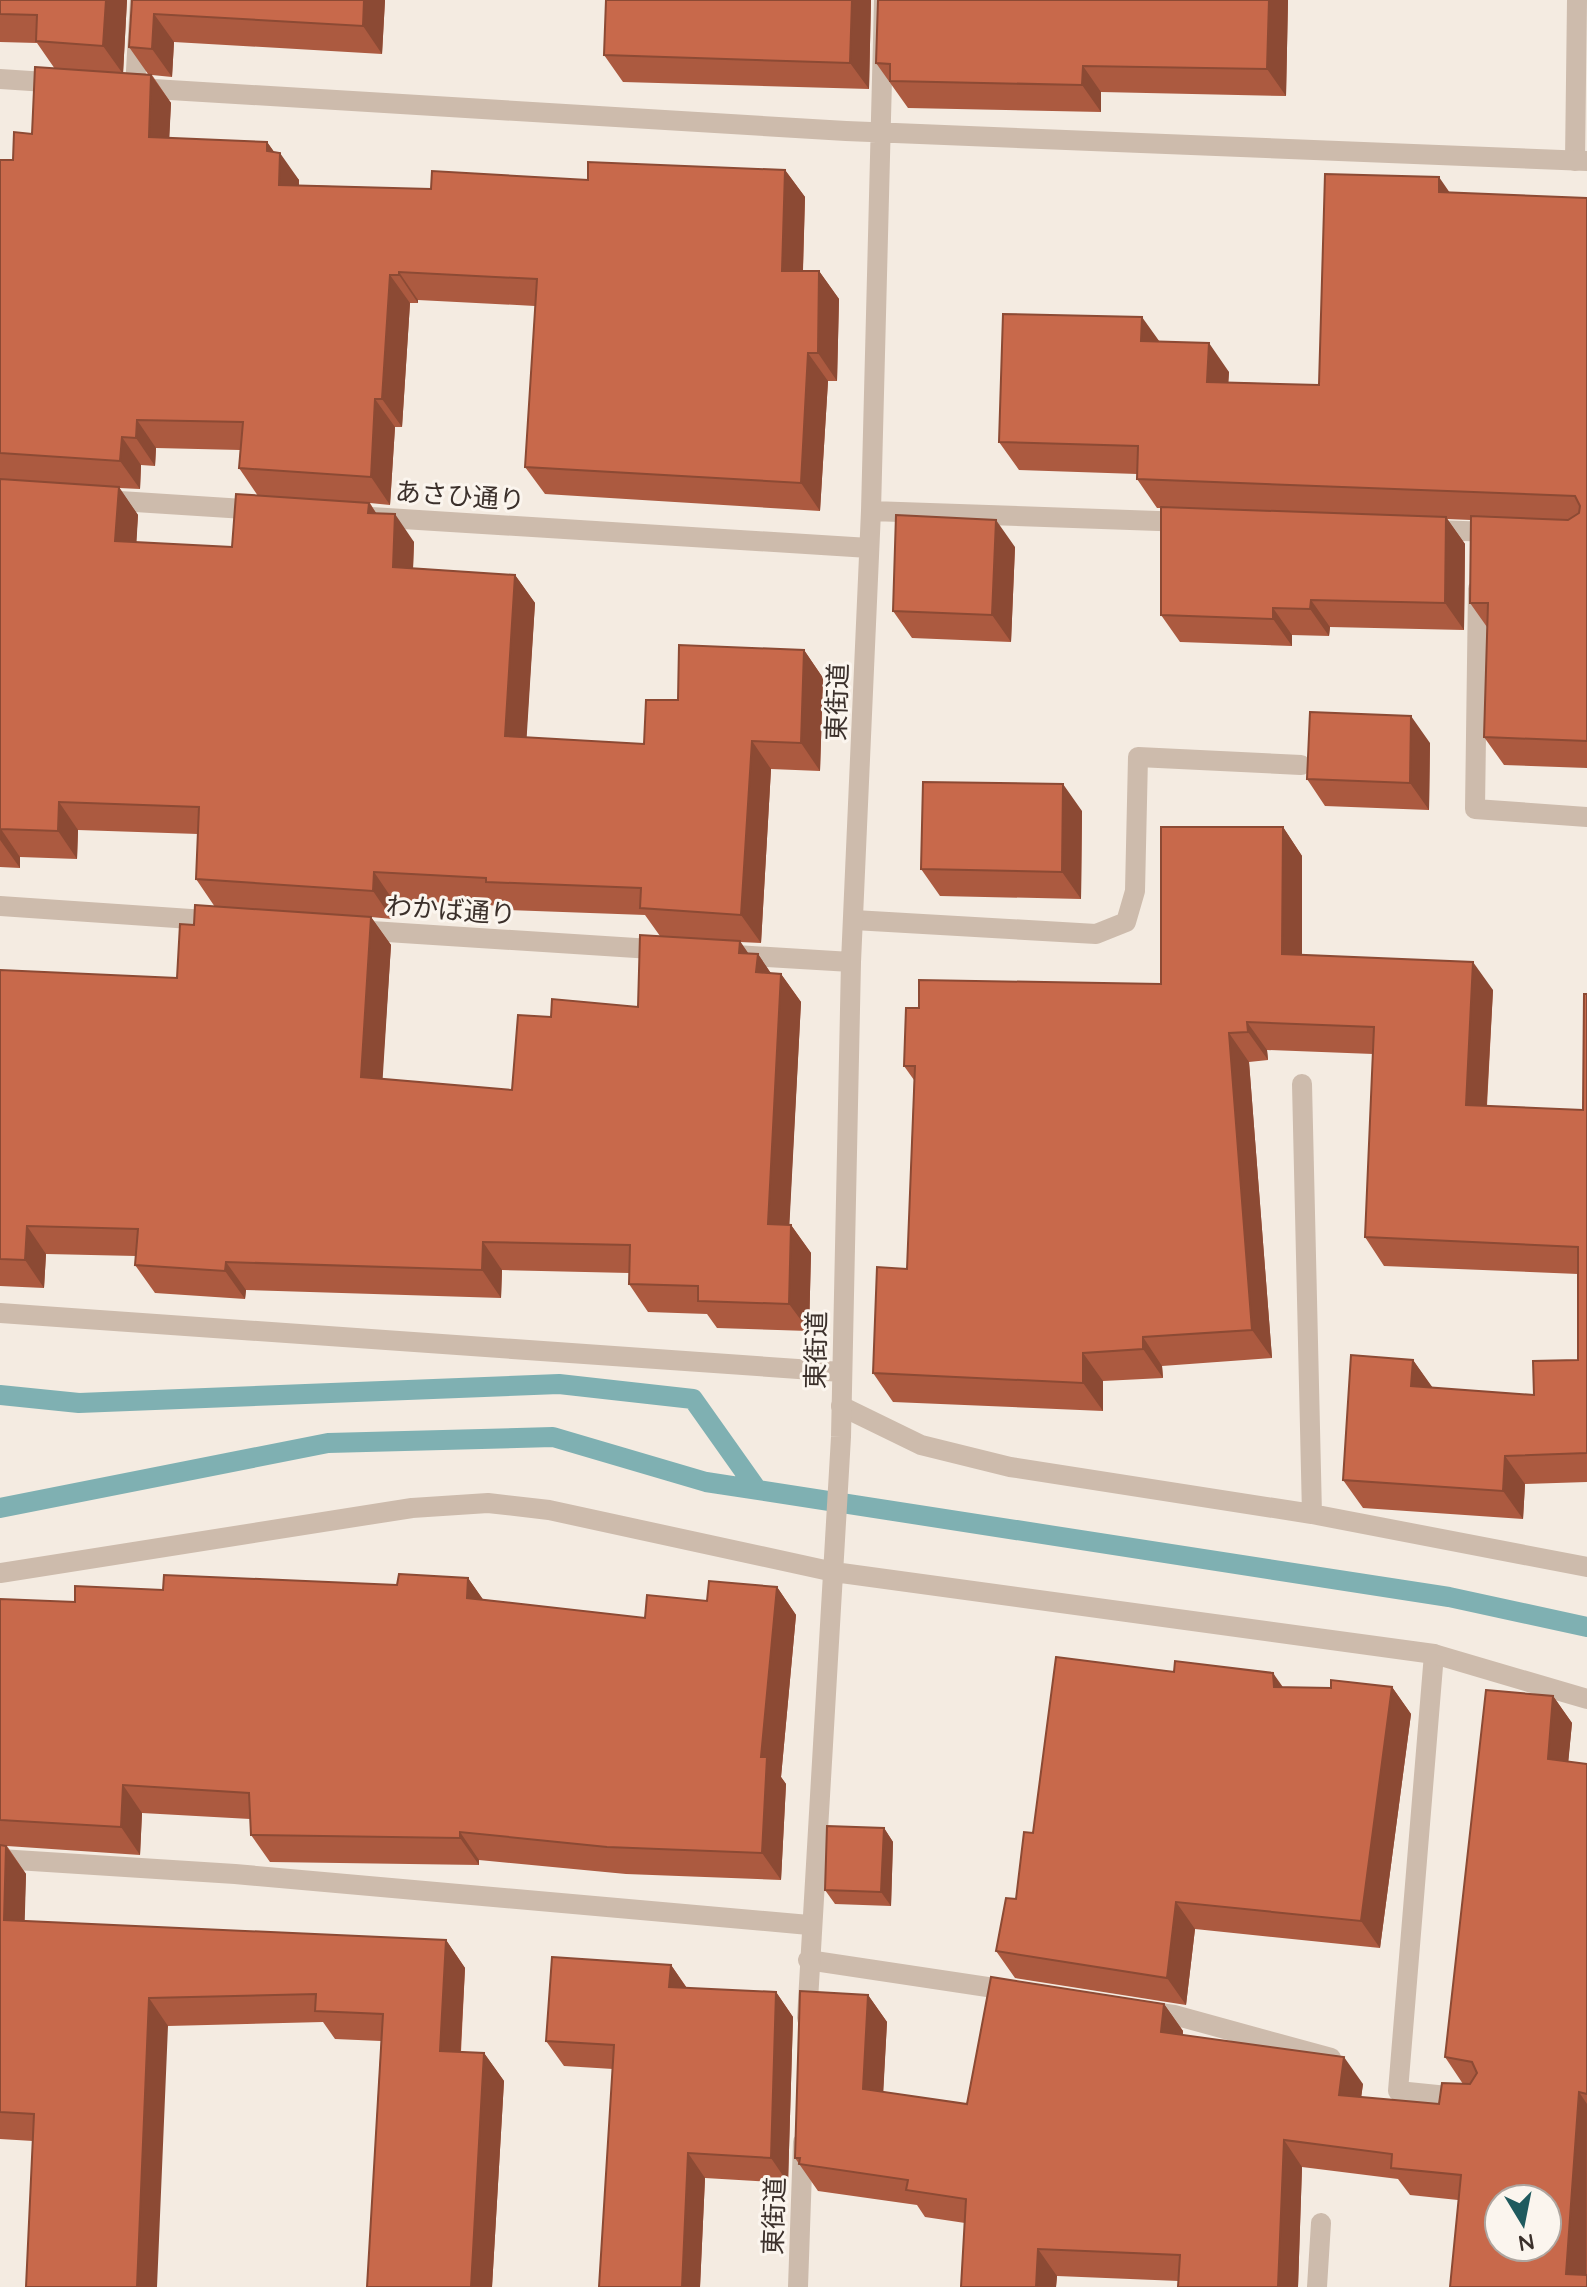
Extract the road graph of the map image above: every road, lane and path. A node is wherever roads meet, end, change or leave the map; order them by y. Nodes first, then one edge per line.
1 (140, 0) edge
2 (884, 0) edge
3 (1577, 0) edge
4 (0, 79) edge
5 (75, 84) edge
6 (882, 133) junction
7 (1581, 161) edge
8 (79, 498) edge
9 (283, 511) edge
10 (871, 511) junction
11 (346, 515) edge
12 (1207, 523) edge
13 (1403, 530) edge
14 (1509, 532) edge
15 (1478, 547) junction
16 (869, 548) junction
17 (1301, 765) dead end
18 (1587, 817) edge
19 (0, 906) edge
20 (854, 920) junction
21 (236, 922) edge
22 (331, 928) edge
23 (851, 962) junction
24 (1302, 1084) dead end
25 (0, 1313) edge
26 (841, 1372) junction
27 (841, 1406) junction
28 (1312, 1514) junction
29 (1587, 1567) edge
30 (834, 1572) junction
31 (0, 1573) edge
32 (1434, 1654) junction
33 (1587, 1699) edge
34 (0, 1859) edge
35 (809, 1925) junction
36 (808, 1960) junction
37 (1037, 1994) edge
38 (1128, 2008) edge
39 (806, 2038) edge
40 (1331, 2058) edge
41 (1483, 2099) edge
42 (804, 2116) edge
43 (1321, 2223) dead end
44 (798, 2287) edge
45 (1317, 2287) edge

1 - 6 street
2 - 6 street, 東街道
3 - 7 street
4 - 5 street
6 - 7 street
6 - 10 street, 東街道
8 - 9 street
10 - 12 street
10 - 16 street, 東街道
11 - 16 street, あさひ通り
13 - 15 street
14 - 15 street
15 - 18 street
16 - 20 street, 東街道
17 - 20 street
19 - 21 street
20 - 23 street, 東街道
22 - 23 street, わかば通り
23 - 26 street, 東街道
24 - 28 street
25 - 26 street
26 - 27 street, 東街道
27 - 28 street
27 - 30 street, 東街道
28 - 29 street
30 - 31 street
30 - 32 street
30 - 35 street
32 - 33 street
32 - 41 street
34 - 35 street
35 - 36 street
36 - 37 street
36 - 39 street
38 - 40 street
42 - 44 street, 東街道
43 - 45 street

